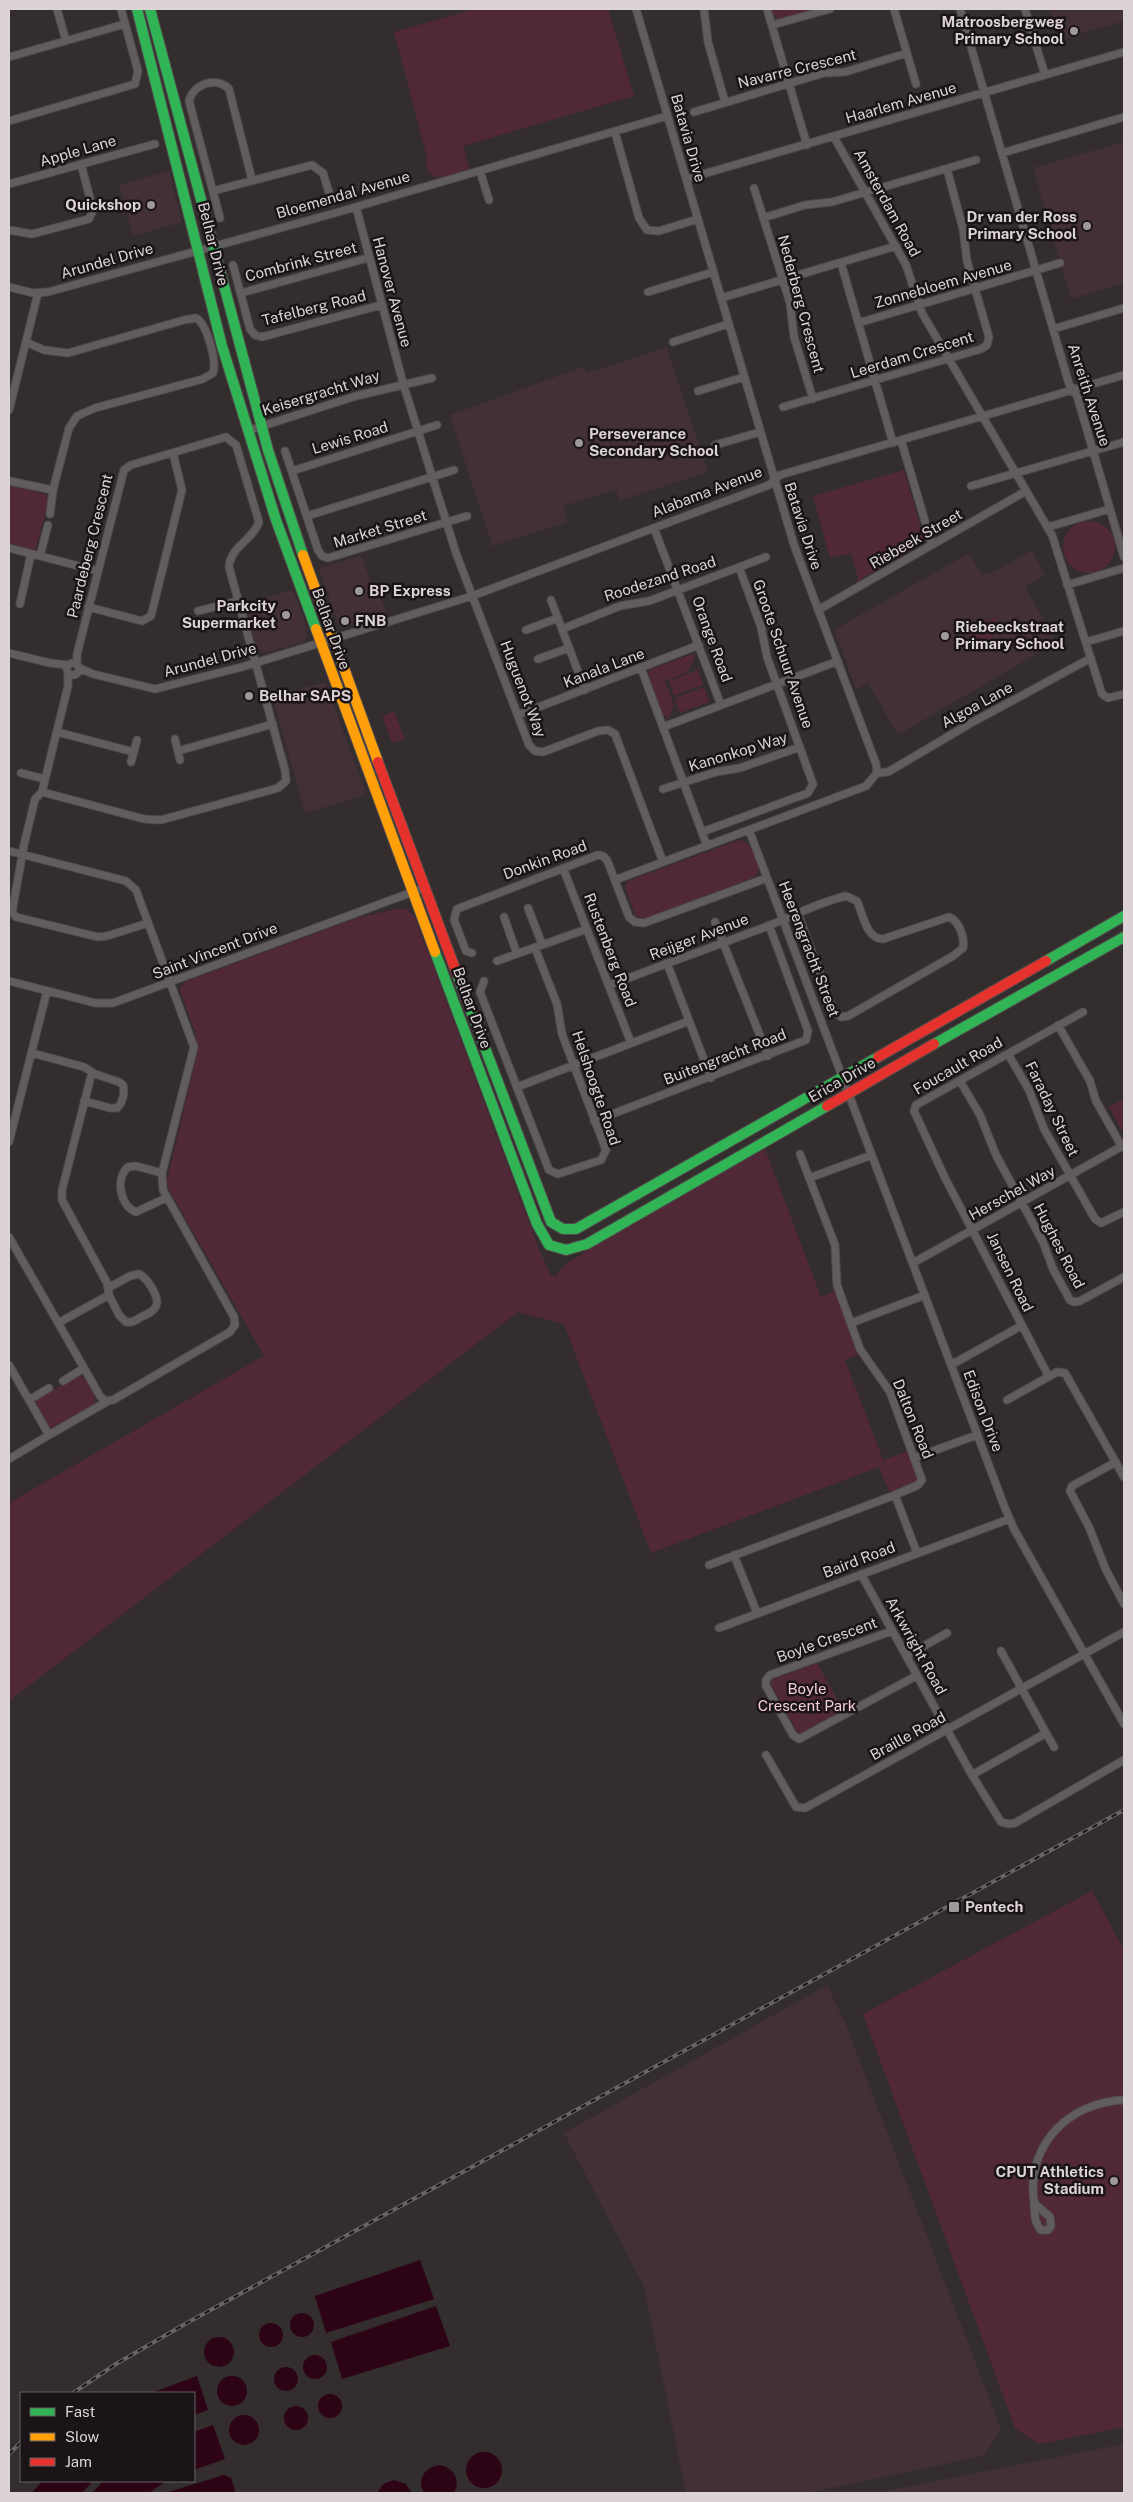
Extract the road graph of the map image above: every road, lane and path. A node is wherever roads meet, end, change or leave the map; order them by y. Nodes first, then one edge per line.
1 (57, 9) edge
2 (121, 9) edge
3 (137, 9) edge
4 (150, 9) edge
5 (636, 9) edge
6 (704, 9) edge
7 (767, 9) edge
8 (830, 9) edge
9 (894, 9) edge
10 (960, 9) edge
11 (1025, 9) edge
12 (125, 24) junction
13 (772, 25) junction
14 (66, 40) junction
15 (1124, 52) edge
16 (907, 53) junction
17 (9, 58) edge
18 (1045, 75) junction
19 (790, 84) junction
20 (916, 84) dead end
21 (984, 93) junction
22 (725, 102) junction
23 (694, 112) dead end
24 (668, 116) junction
25 (1124, 117) edge
26 (9, 121) edge
27 (615, 132) junction
28 (834, 137) junction
29 (155, 144) dead end
30 (807, 145) junction
31 (1002, 153) junction
32 (976, 160) dead end
33 (81, 164) junction
34 (947, 169) junction
35 (480, 171) junction
36 (686, 179) junction
37 (252, 180) junction
38 (9, 184) edge
39 (754, 188) dead end
40 (213, 191) junction
41 (866, 192) junction
42 (489, 200) dead end
43 (332, 202) dead end
44 (356, 207) junction
45 (220, 218) dead end
46 (762, 218) junction
47 (698, 219) junction
48 (9, 230) edge
49 (213, 245) junction
50 (896, 246) junction
51 (199, 249) junction
52 (368, 258) junction
53 (841, 263) junction
54 (1060, 263) dead end
55 (233, 265) dead end
56 (1036, 270) junction
57 (713, 272) junction
58 (783, 280) junction
59 (9, 287) edge
60 (976, 288) junction
61 (648, 292) dead end
62 (38, 293) junction
63 (241, 293) junction
64 (720, 298) junction
65 (381, 305) junction
66 (918, 305) junction
67 (1124, 308) edge
68 (858, 323) junction
69 (728, 324) junction
70 (1053, 329) junction
71 (26, 342) junction
72 (673, 342) dead end
73 (949, 359) junction
74 (1124, 375) edge
75 (744, 377) junction
76 (432, 378) dead end
77 (875, 381) junction
78 (403, 383) junction
79 (1073, 390) junction
80 (698, 391) dead end
81 (813, 399) junction
82 (783, 407) dead end
83 (9, 410) edge
84 (982, 417) junction
85 (437, 425) dead end
86 (262, 426) junction
87 (247, 431) junction
88 (417, 432) junction
89 (760, 432) junction
90 (901, 440) junction
91 (1124, 442) edge
92 (892, 443) junction
93 (715, 445) dead end
94 (285, 451) dead end
95 (1093, 451) junction
96 (173, 453) junction
97 (454, 470) dead end
98 (292, 471) junction
99 (1016, 474) junction
100 (431, 477) junction
101 (774, 480) junction
102 (9, 481) edge
103 (971, 486) dead end
104 (53, 490) junction
105 (1026, 491) junction
106 (1110, 509) junction
107 (50, 514) dead end
108 (306, 516) junction
109 (467, 516) dead end
110 (446, 523) junction
111 (48, 525) dead end
112 (1048, 527) junction
113 (654, 528) junction
114 (932, 545) junction
115 (9, 548) edge
116 (31, 554) junction
117 (40, 556) junction
118 (766, 557) dead end
119 (1124, 557) edge
120 (739, 567) junction
121 (1124, 568) edge
122 (98, 571) junction
123 (1067, 585) junction
124 (679, 590) junction
125 (472, 596) junction
126 (551, 600) dead end
127 (238, 601) junction
128 (20, 604) dead end
129 (88, 607) junction
130 (818, 610) junction
131 (198, 611) dead end
132 (558, 618) junction
133 (562, 629) junction
134 (526, 630) dead end
135 (1124, 631) edge
136 (332, 639) junction
137 (1086, 642) junction
138 (320, 643) junction
139 (699, 645) junction
140 (570, 648) junction
141 (9, 656) edge
142 (1090, 658) junction
143 (538, 660) dead end
144 (838, 661) junction
145 (256, 663) junction
146 (641, 668) junction
147 (73, 669) junction
148 (777, 684) junction
149 (585, 690) junction
150 (1124, 694) edge
151 (721, 705) junction
152 (518, 715) junction
153 (273, 724) junction
154 (663, 727) junction
155 (57, 732) junction
156 (175, 739) dead end
157 (137, 740) dead end
158 (800, 747) junction
159 (178, 751) junction
160 (134, 752) junction
161 (180, 760) dead end
162 (131, 762) dead end
163 (21, 773) dead end
164 (877, 773) junction
165 (45, 779) junction
166 (683, 783) junction
167 (663, 790) dead end
168 (42, 792) junction
169 (749, 830) junction
170 (702, 832) junction
171 (708, 846) junction
172 (9, 851) edge
173 (24, 854) junction
174 (663, 862) junction
175 (563, 868) junction
176 (768, 878) junction
177 (615, 880) junction
178 (426, 887) junction
179 (413, 892) junction
180 (528, 908) dead end
181 (798, 914) junction
182 (1124, 916) edge
183 (504, 917) dead end
184 (784, 920) junction
185 (148, 922) junction
186 (715, 922) dead end
187 (769, 925) junction
188 (587, 929) junction
189 (1124, 937) edge
190 (724, 942) junction
191 (542, 944) junction
192 (534, 948) junction
193 (472, 953) dead end
194 (517, 954) junction
195 (497, 962) dead end
196 (667, 964) junction
197 (9, 981) edge
198 (484, 981) dead end
199 (171, 983) junction
200 (610, 985) junction
201 (47, 991) junction
202 (1083, 1012) dead end
203 (690, 1021) junction
204 (1058, 1025) junction
205 (631, 1043) junction
206 (32, 1053) junction
207 (1008, 1054) junction
208 (768, 1056) junction
209 (574, 1065) junction
210 (92, 1072) junction
211 (711, 1078) junction
212 (843, 1078) junction
213 (960, 1080) junction
214 (517, 1087) junction
215 (849, 1093) junction
216 (84, 1101) junction
217 (594, 1121) junction
218 (9, 1142) edge
219 (1123, 1146) edge
220 (800, 1154) dead end
221 (872, 1154) junction
222 (162, 1173) junction
223 (553, 1173) joint
224 (1070, 1176) junction
225 (809, 1178) junction
226 (166, 1198) junction
227 (1022, 1203) junction
228 (1124, 1212) edge
229 (576, 1229) joint
230 (974, 1230) junction
231 (9, 1237) edge
232 (575, 1249) joint
233 (913, 1263) junction
234 (1124, 1277) edge
235 (109, 1291) junction
236 (925, 1295) junction
237 (58, 1323) junction
238 (850, 1323) junction
239 (1021, 1326) junction
240 (9, 1365) edge
241 (951, 1365) junction
242 (84, 1368) junction
243 (1049, 1377) junction
244 (62, 1381) dead end
245 (49, 1388) dead end
246 (29, 1400) junction
247 (1007, 1400) dead end
248 (108, 1401) junction
249 (977, 1434) junction
250 (49, 1435) junction
251 (914, 1458) junction
252 (9, 1459) edge
253 (1116, 1462) junction
254 (1124, 1477) edge
255 (895, 1495) junction
256 (1009, 1519) junction
257 (917, 1553) junction
258 (734, 1555) junction
259 (709, 1565) dead end
260 (862, 1574) junction
261 (1124, 1604) edge
262 (757, 1614) junction
263 (719, 1628) dead end
264 (892, 1631) junction
265 (1124, 1632) edge
266 (947, 1633) dead end
267 (1001, 1651) dead end
268 (1084, 1654) junction
269 (906, 1656) junction
270 (916, 1676) junction
271 (1022, 1689) junction
272 (1124, 1724) edge
273 (947, 1730) junction
274 (1046, 1733) junction
275 (1054, 1747) dead end
276 (766, 1755) dead end
277 (1124, 1760) edge
278 (972, 1775) junction
279 (1124, 2100) edge
280 (1034, 2204) dead end

1 - 14 street
2 - 12 street
3 - 51 main road, Belhar Drive
4 - 49 main road, Belhar Drive
5 - 24 street, Batavia Drive
6 - 22 street
7 - 13 street
8 - 13 street
9 - 16 street
10 - 21 street, Anreith Avenue
11 - 18 street
12 - 14 street
12 - 26 street
13 - 19 street
14 - 17 street
15 - 18 street, Haarlem Avenue
16 - 19 street, Navarre Crescent
16 - 20 street
18 - 21 street, Haarlem Avenue
19 - 22 street, Navarre Crescent
19 - 30 street
21 - 28 street, Haarlem Avenue
21 - 31 street, Anreith Avenue
22 - 23 street, Navarre Crescent
24 - 27 street, Bloemendal Avenue
24 - 36 street, Batavia Drive
25 - 31 street
27 - 35 street, Bloemendal Avenue
27 - 47 street
28 - 30 street, Haarlem Avenue
28 - 41 street, Amsterdam Road
29 - 33 street, Apple Lane
30 - 36 street, Haarlem Avenue
31 - 56 street, Anreith Avenue
32 - 34 street
33 - 38 street, Apple Lane
33 - 48 street
34 - 41 street
34 - 60 street, Leerdam Crescent
35 - 42 street
35 - 44 street, Bloemendal Avenue
36 - 47 street, Batavia Drive
37 - 40 street
37 - 40 street
37 - 43 street
39 - 46 street, Nederberg Crescent
40 - 45 street
41 - 46 street
41 - 50 street, Amsterdam Road
44 - 49 street, Bloemendal Avenue
44 - 52 street, Hanover Avenue
46 - 58 street, Nederberg Crescent
47 - 57 street, Batavia Drive
49 - 51 street, Arundel Drive
49 - 86 main road, Belhar Drive
50 - 53 street
50 - 66 street, Amsterdam Road
51 - 62 street, Arundel Drive
51 - 87 main road, Belhar Drive
52 - 63 street, Combrink Street
52 - 65 street, Hanover Avenue
53 - 58 street
53 - 68 street
54 - 56 street
55 - 63 street
56 - 60 street, Zonnebloem Avenue
56 - 70 street, Anreith Avenue
57 - 61 street
57 - 64 street, Batavia Drive
58 - 64 street
58 - 81 street, Nederberg Crescent
59 - 62 street, Arundel Drive
60 - 66 street, Zonnebloem Avenue
60 - 73 street, Leerdam Crescent
62 - 71 street
63 - 65 street, Tafelberg Road
64 - 69 street, Batavia Drive
65 - 78 street, Hanover Avenue
66 - 68 street, Zonnebloem Avenue
66 - 73 street, Amsterdam Road
67 - 70 street
68 - 77 street
69 - 72 street
69 - 75 street, Batavia Drive
70 - 79 street, Anreith Avenue
71 - 83 street
71 - 104 street
73 - 77 street, Leerdam Crescent
73 - 84 street, Amsterdam Road
74 - 79 street, Alabama Avenue
75 - 80 street
75 - 89 street, Batavia Drive
76 - 78 street
77 - 81 street, Leerdam Crescent
77 - 92 street
78 - 86 street, Keisergracht Way
78 - 88 street, Hanover Avenue
79 - 84 street, Alabama Avenue
79 - 95 street, Anreith Avenue
81 - 82 street, Leerdam Crescent
84 - 90 street, Alabama Avenue
84 - 99 street, Amsterdam Road
85 - 88 street
86 - 87 street, Keisergracht Way
86 - 136 main road, Belhar Drive
87 - 138 main road, Belhar Drive
88 - 98 street, Lewis Road
88 - 100 street, Hanover Avenue
89 - 93 street
89 - 101 street, Batavia Drive
90 - 92 street, Alabama Avenue
90 - 114 street
91 - 95 street
92 - 101 street, Alabama Avenue
94 - 98 street
95 - 99 street
95 - 106 street, Anreith Avenue
96 - 122 street, Paardeberg Crescent
96 - 127 street, Paardeberg Crescent
96 - 129 street
97 - 100 street
98 - 108 street
99 - 103 street
99 - 105 street, Amsterdam Road
100 - 108 street
100 - 110 street, Hanover Avenue
101 - 113 street, Alabama Avenue
101 - 130 street, Batavia Drive
102 - 104 street
104 - 107 street
105 - 112 street, Amsterdam Road
105 - 114 street, Riebeek Street
106 - 112 street
106 - 119 street, Anreith Avenue
108 - 110 street, Market Street
109 - 110 street
110 - 125 street, Hanover Avenue
111 - 117 street
112 - 123 street, Amsterdam Road
113 - 124 street, Orange Road
113 - 125 street, Alabama Avenue
114 - 130 street, Riebeek Street
115 - 116 street
116 - 117 street
116 - 128 street
117 - 122 street
118 - 120 street, Roodezand Road
120 - 124 street, Roodezand Road
120 - 148 street, Groote Schuur Avenue
121 - 123 street
122 - 129 street, Paardeberg Crescent
123 - 137 street, Amsterdam Road
124 - 133 street, Roodezand Road
124 - 139 street, Orange Road
125 - 136 street, Alabama Avenue
125 - 152 street, Huguenot Way
126 - 132 street
127 - 131 street
127 - 145 street, Paardeberg Crescent
129 - 147 street, Paardeberg Crescent
130 - 144 street, Batavia Drive
132 - 133 street
132 - 134 street
133 - 140 street
135 - 137 street
136 - 138 street, Arundel Drive
136 - 178 main road, Belhar Drive
137 - 142 street, Amsterdam Road
138 - 145 street, Arundel Drive
138 - 179 main road, Belhar Drive
139 - 146 street, Kanala Lane
139 - 151 street, Orange Road
140 - 143 street
140 - 149 street
141 - 147 street, Arundel Drive
142 - 150 street, Amsterdam Road
142 - 164 street, Algoa Lane
144 - 148 street
144 - 164 street, Batavia Drive
145 - 147 street, Arundel Drive
145 - 153 street, Paardeberg Crescent
146 - 149 street, Kanala Lane
146 - 154 street
147 - 155 street
148 - 151 street
148 - 158 street, Groote Schuur Avenue
149 - 152 street, Kanala Lane
151 - 154 street
152 - 174 street, Huguenot Way
153 - 159 street
153 - 168 street, Paardeberg Crescent
154 - 166 street
155 - 160 street
155 - 165 street
156 - 159 street
157 - 160 street
158 - 166 street, Kanonkop Way
158 - 170 street, Groote Schuur Avenue
159 - 161 street
160 - 162 street
163 - 165 street
164 - 169 street
165 - 168 street
166 - 167 street, Kanonkop Way
166 - 170 street
168 - 173 street
169 - 171 street
169 - 176 street, Heerengracht Street
170 - 171 street
171 - 174 street
172 - 173 street
173 - 185 street
173 - 185 street
174 - 177 street
175 - 177 street, Donkin Road
175 - 188 street, Rustenberg Road
175 - 193 street, Donkin Road
176 - 177 street, Donkin Road
176 - 184 street, Heerengracht Street
178 - 179 street, Saint Vincent Drive
178 - 229 main road, Belhar Drive
179 - 199 street, Saint Vincent Drive
179 - 232 main road, Belhar Drive
180 - 191 street
181 - 181 street, Reijger Avenue
181 - 184 street, Reijger Avenue
182 - 212 main road, Erica Drive
183 - 194 street
184 - 187 street, Reijger Avenue
184 - 212 street, Heerengracht Street
185 - 199 street
186 - 190 street
187 - 190 street, Reijger Avenue
187 - 208 street, Buitengracht Road
188 - 191 street
188 - 200 street, Rustenberg Road
189 - 215 main road, Erica Drive
190 - 196 street, Reijger Avenue
190 - 208 street
191 - 192 street
192 - 194 street
192 - 209 street, Helshoogte Road
194 - 195 street
196 - 200 street, Reijger Avenue
196 - 203 street
197 - 201 street, Saint Vincent Drive
198 - 214 street, Belhar Drive
199 - 201 street, Saint Vincent Drive
199 - 222 street
200 - 205 street, Rustenberg Road
201 - 206 street
202 - 204 street, Foucault Road
203 - 205 street
203 - 211 street
204 - 207 street, Foucault Road
204 - 219 street
205 - 209 street
206 - 210 street
206 - 218 street
207 - 213 street, Foucault Road
207 - 224 street, Faraday Street
208 - 211 street, Buitengracht Road
209 - 214 street
209 - 217 street, Helshoogte Road
210 - 216 street
210 - 216 street
211 - 217 street, Buitengracht Road
212 - 215 street, Heerengracht Street
212 - 229 main road, Erica Drive
213 - 227 street
213 - 230 street, Foucault Road
214 - 223 street, Belhar Drive
215 - 221 street, Edison Drive
215 - 232 main road, Erica Drive
216 - 235 street
217 - 223 street, Helshoogte Road
219 - 224 street, Herschel Way
220 - 225 street, Dalton Road
221 - 225 street
221 - 233 street, Edison Drive
222 - 226 street
222 - 226 street
224 - 227 street, Herschel Way
224 - 228 street, Faraday Street
225 - 238 street, Dalton Road
226 - 248 street
227 - 230 street, Herschel Way
227 - 234 street, Hughes Road
230 - 233 street, Herschel Way
230 - 239 street, Jansen Road
231 - 237 street
233 - 236 street, Edison Drive
235 - 235 street
235 - 237 street
236 - 238 street
236 - 241 street, Edison Drive
237 - 242 street
238 - 251 street, Dalton Road
239 - 241 street
239 - 243 street
240 - 246 street
241 - 249 street, Edison Drive
242 - 244 street
242 - 248 street
243 - 247 street
243 - 253 street
245 - 246 street
246 - 250 street
248 - 250 street
249 - 251 street
249 - 256 street, Edison Drive
250 - 252 street
251 - 255 street, Dalton Road
253 - 254 street
253 - 261 street
255 - 257 street
255 - 258 street, Dalton Road
256 - 257 street, Baird Road
256 - 268 street, Edison Drive
257 - 260 street, Baird Road
258 - 259 street, Dalton Road
258 - 262 street
260 - 262 street, Baird Road
260 - 264 street, Arkwright Road
262 - 263 street, Baird Road
264 - 269 street, Arkwright Road
264 - 270 street, Boyle Crescent
265 - 268 street
266 - 269 street
267 - 271 street
268 - 271 street, Braille Road
268 - 272 street, Edison Drive
269 - 270 street, Arkwright Road
270 - 273 street, Arkwright Road
271 - 273 street, Braille Road
271 - 274 street
273 - 276 street, Braille Road
273 - 278 street, Arkwright Road
274 - 275 street
274 - 278 street
277 - 278 street, Arkwright Road
279 - 280 street

